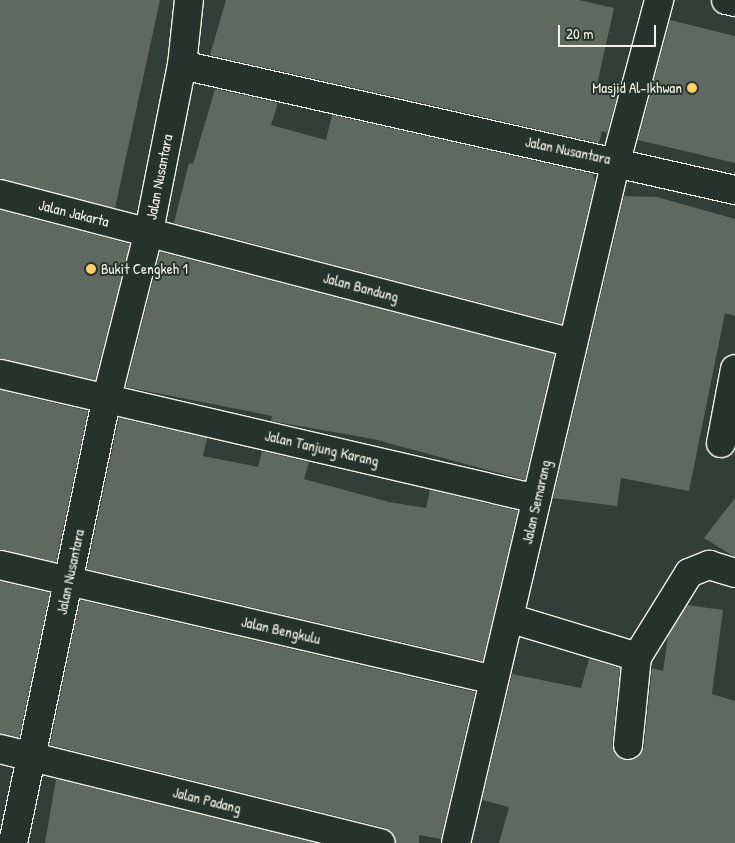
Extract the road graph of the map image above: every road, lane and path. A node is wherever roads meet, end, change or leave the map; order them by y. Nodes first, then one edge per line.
1 (189, 0) edge
2 (659, 0) edge
3 (726, 0) edge
4 (735, 2) edge
5 (182, 65) junction
6 (616, 160) junction
7 (735, 190) edge
8 (0, 194) edge
9 (149, 231) junction
10 (573, 343) junction
11 (735, 369) edge
12 (0, 374) edge
13 (107, 397) junction
14 (721, 443) dead end
15 (536, 500) junction
16 (0, 566) edge
17 (735, 573) edge
18 (68, 582) junction
19 (509, 618) junction
20 (637, 657) junction
21 (494, 680) junction
22 (628, 745) dead end
23 (0, 749) edge
24 (33, 756) junction
25 (13, 843) edge
26 (381, 843) edge
27 (456, 843) edge

1 - 5 street
2 - 6 street, Jalan Semarang
3 - 4 street
5 - 6 street, Jalan Nusantara
5 - 9 street, Jalan Nusantara
6 - 7 street, Jalan Nusantara
6 - 10 street, Jalan Semarang
8 - 9 street, Jalan Jakarta
9 - 10 street, Jalan Bandung
9 - 13 street, Jalan Nusantara
10 - 15 street, Jalan Semarang
11 - 14 street
12 - 13 street, Jalan Tanjung Karang
13 - 15 street, Jalan Tanjung Karang
13 - 18 street, Jalan Nusantara
15 - 19 street, Jalan Semarang
16 - 18 street, Jalan Bengkulu
17 - 20 street
18 - 21 street, Jalan Bengkulu
18 - 24 street, Jalan Nusantara
19 - 20 street
19 - 21 street, Jalan Semarang
20 - 22 street
21 - 27 street, Jalan Semarang
23 - 24 street, Jalan Padang
24 - 25 street, Jalan Nusantara
24 - 26 street, Jalan Padang

